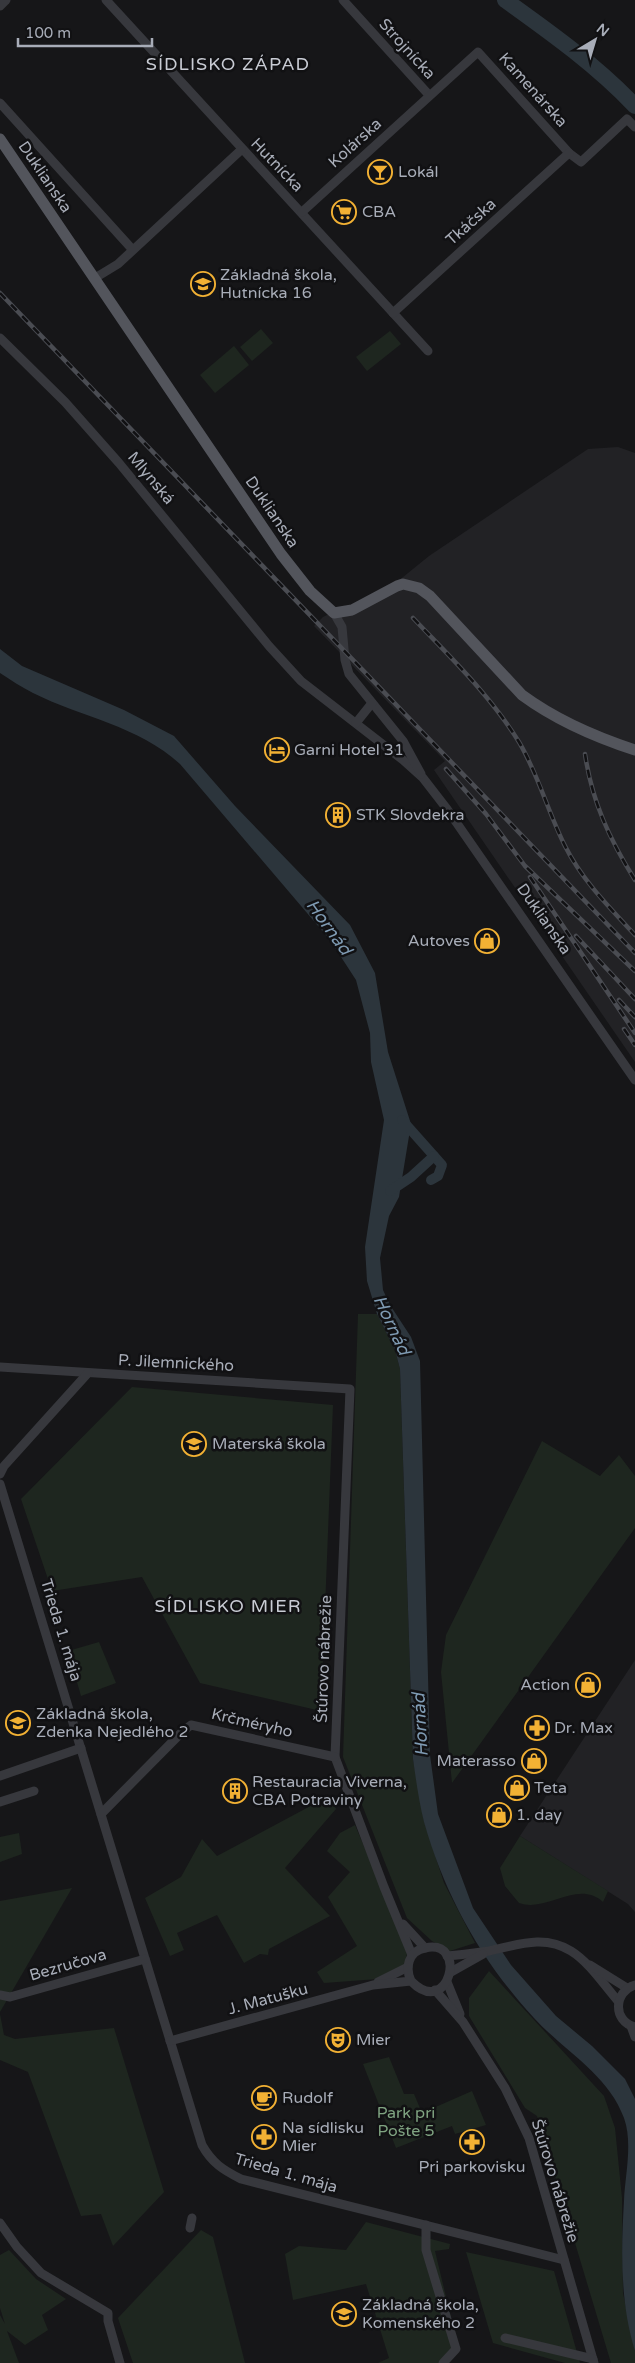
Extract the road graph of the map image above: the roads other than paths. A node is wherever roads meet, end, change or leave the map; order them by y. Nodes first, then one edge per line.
1 (6, 0) edge
2 (343, 0) edge
3 (109, 1) edge
4 (0, 6) edge
5 (429, 95) junction
6 (0, 103) edge
7 (635, 126) edge
8 (0, 139) edge
9 (241, 150) junction
10 (569, 153) junction
11 (302, 212) junction
12 (132, 249) junction
13 (95, 278) junction
14 (393, 313) junction
15 (0, 338) edge
16 (428, 351) dead end
17 (334, 614) junction
18 (372, 703) junction
19 (356, 723) junction
20 (635, 750) edge
21 (423, 778) junction
22 (635, 1080) edge
23 (0, 1367) edge
24 (88, 1373) junction
25 (350, 1389) joint
26 (0, 1474) edge
27 (0, 1484) edge
28 (81, 1748) junction
29 (335, 1757) junction
30 (0, 1776) edge
31 (34, 1791) dead end
32 (0, 1802) edge
33 (101, 1814) junction
34 (398, 1918) junction
35 (425, 1948) junction
36 (412, 1955) junction
37 (447, 1956) junction
38 (467, 1958) junction
39 (145, 1959) junction
40 (582, 1960) junction
41 (408, 1967) junction
42 (451, 1972) junction
43 (412, 1982) junction
44 (447, 1982) junction
45 (373, 1985) junction
46 (631, 1987) edge
47 (435, 1990) junction
48 (0, 1995) edge
49 (618, 2001) junction
50 (463, 2022) junction
51 (633, 2026) edge
52 (635, 2037) edge
53 (170, 2041) junction
54 (192, 2218) dead end
55 (0, 2222) edge
56 (426, 2225) junction
57 (190, 2228) dead end
58 (564, 2260) junction
59 (505, 2338) dead end
60 (594, 2361) edge
61 (120, 2363) edge
62 (443, 2363) edge

1 - 4 street
2 - 5 street, Strojnícka
3 - 9 street, Hutnícka
5 - 10 street, Kamenárska
5 - 11 street, Kolárska
6 - 12 street, Duklianska
7 - 10 street
8 - 13 main road, Duklianska
9 - 11 street, Hutnícka
9 - 12 street
10 - 14 street, Tkáčska
11 - 14 street, Hutnícka
12 - 13 street
13 - 17 main road, Duklianska
14 - 16 street, Hutnícka
15 - 19 street, Mlynská
17 - 18 street
17 - 20 main road
18 - 19 street
18 - 21 street
19 - 21 street, Mlynská
21 - 22 street, Duklianska
23 - 24 street, P. Jilemnického
24 - 25 street, P. Jilemnického
24 - 26 street
25 - 29 street, Štúrovo nábrežie
27 - 28 street, Trieda 1. mája
28 - 30 street
28 - 33 street, Trieda 1. mája
29 - 33 street, Krčméryho
29 - 34 street, Štúrovo nábrežie
31 - 32 street
33 - 39 street, Trieda 1. mája
34 - 35 street
34 - 36 street
35 - 36 street
35 - 37 street
36 - 41 street
37 - 38 street
37 - 42 street
38 - 40 street
38 - 42 street
39 - 48 street, Bezručova
39 - 53 street, Trieda 1. mája
40 - 46 street
40 - 49 street
41 - 43 street
41 - 45 street
42 - 44 street
43 - 45 street
43 - 47 street
44 - 47 street
44 - 50 street
45 - 53 street, J. Matušku
46 - 49 street
47 - 50 street
49 - 51 street
50 - 58 street, Štúrovo nábrežie
51 - 52 street
53 - 56 street, Trieda 1. mája
54 - 57 street
55 - 61 street
56 - 58 street, Trieda 1. mája
56 - 62 street
58 - 60 street, Štúrovo nábrežie
59 - 60 street, Štúrovo nábrežie

